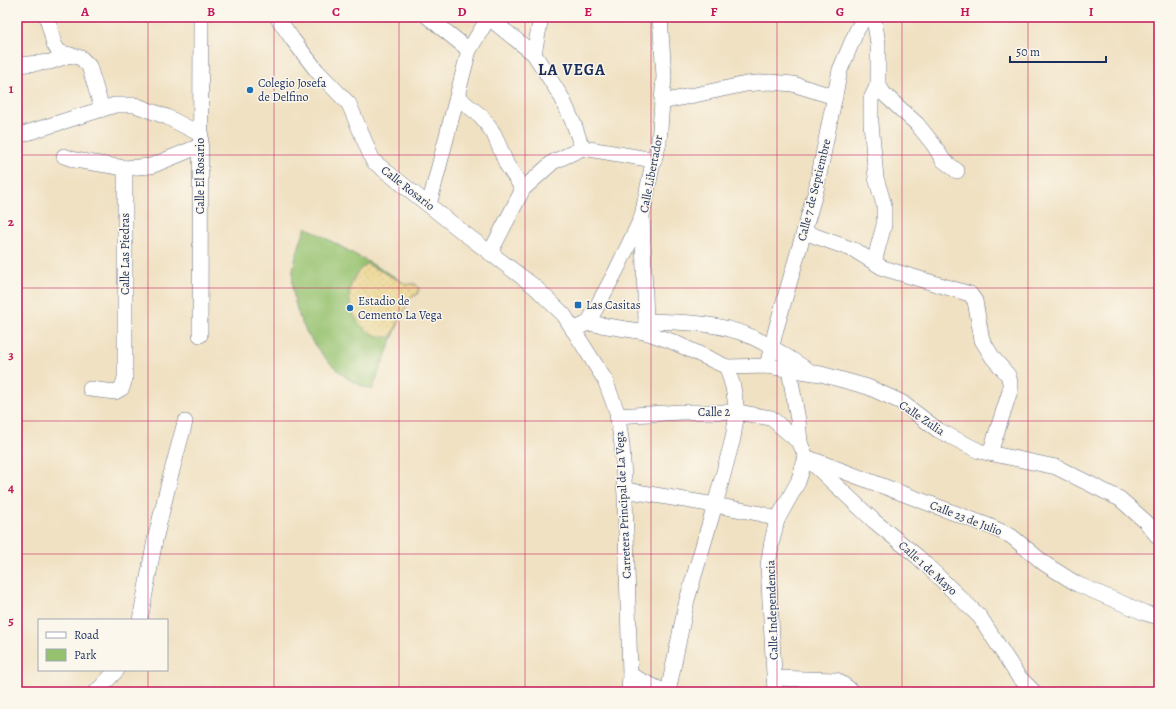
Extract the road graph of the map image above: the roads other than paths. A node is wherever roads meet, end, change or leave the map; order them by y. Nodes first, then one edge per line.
1 (47, 17) edge
2 (201, 17) edge
3 (277, 17) edge
4 (428, 17) edge
5 (541, 17) edge
6 (660, 17) edge
7 (865, 17) edge
8 (874, 17) edge
9 (489, 18) edge
10 (469, 50) junction
11 (534, 54) junction
12 (70, 55) junction
13 (17, 65) edge
14 (878, 84) junction
15 (457, 97) junction
16 (835, 97) junction
17 (662, 102) junction
18 (102, 109) junction
19 (17, 136) edge
20 (200, 140) junction
21 (583, 148) junction
22 (64, 156) dead end
23 (654, 160) junction
24 (125, 168) junction
25 (957, 171) dead end
26 (523, 189) junction
27 (429, 205) junction
28 (642, 216) junction
29 (804, 232) junction
30 (490, 253) junction
31 (874, 262) junction
32 (588, 323) junction
33 (645, 326) junction
34 (573, 330) junction
35 (200, 335) dead end
36 (772, 347) junction
37 (767, 366) junction
38 (728, 367) junction
39 (789, 370) junction
40 (811, 372) junction
41 (90, 389) dead end
42 (736, 412) junction
43 (617, 416) junction
44 (185, 422) dead end
45 (800, 443) junction
46 (990, 453) junction
47 (806, 457) junction
48 (624, 490) junction
49 (715, 505) junction
50 (777, 520) junction
51 (1159, 538) edge
52 (1159, 617) edge
53 (140, 619) edge
54 (116, 671) edge
55 (630, 675) junction
56 (775, 685) edge
57 (650, 688) edge
58 (96, 692) edge
59 (629, 692) edge
60 (667, 692) edge
61 (852, 692) edge
62 (1034, 692) edge

1 - 12 street
2 - 20 street, Calle El Rosario
3 - 27 street, Calle Rosario
4 - 10 street
5 - 11 street
6 - 17 street, Calle Libertador
7 - 16 street, Calle 7 de Septiembre
8 - 14 street
9 - 10 street
9 - 11 street
10 - 15 street
11 - 21 street
12 - 13 street
12 - 18 street
14 - 25 street
14 - 31 street
15 - 26 street
15 - 27 street
16 - 17 street
16 - 29 street, Calle 7 de Septiembre
17 - 23 street, Calle Libertador
18 - 19 street
18 - 20 street
20 - 24 street
20 - 35 street, Calle El Rosario
21 - 23 street
21 - 26 street
22 - 24 street
23 - 28 street, Calle Libertador
24 - 41 street, Calle Las Piedras
26 - 30 street
27 - 30 street, Calle Rosario
28 - 32 street
28 - 33 street, Calle Libertador
29 - 31 street
29 - 36 street, Calle 7 de Septiembre
30 - 34 street, Calle Rosario
31 - 46 street
32 - 33 street
32 - 34 street
33 - 36 street
33 - 38 street, Calle Zulia
34 - 43 street, Carretera Principal de La Vega
36 - 37 street, Calle 7 de Septiembre
36 - 40 street
37 - 38 street, Calle Zulia
37 - 39 street, Calle Zulia
38 - 42 street
39 - 40 street, Calle Zulia
39 - 45 street
40 - 46 street, Calle Zulia
42 - 43 street, Calle 2
42 - 45 street, Calle 2
42 - 49 street
43 - 48 street, Carretera Principal de La Vega
44 - 53 street
45 - 47 street
46 - 51 street, Calle Zulia
47 - 50 street, Calle Independencia
47 - 52 street, Calle 23 de Julio
47 - 62 street, Calle 1 de Mayo
48 - 49 street
48 - 55 street, Carretera Principal de La Vega
49 - 50 street
49 - 60 street
50 - 56 street, Calle Independencia
54 - 58 street
55 - 57 street
55 - 59 street, Carretera Principal de La Vega
56 - 61 street
57 - 60 street

